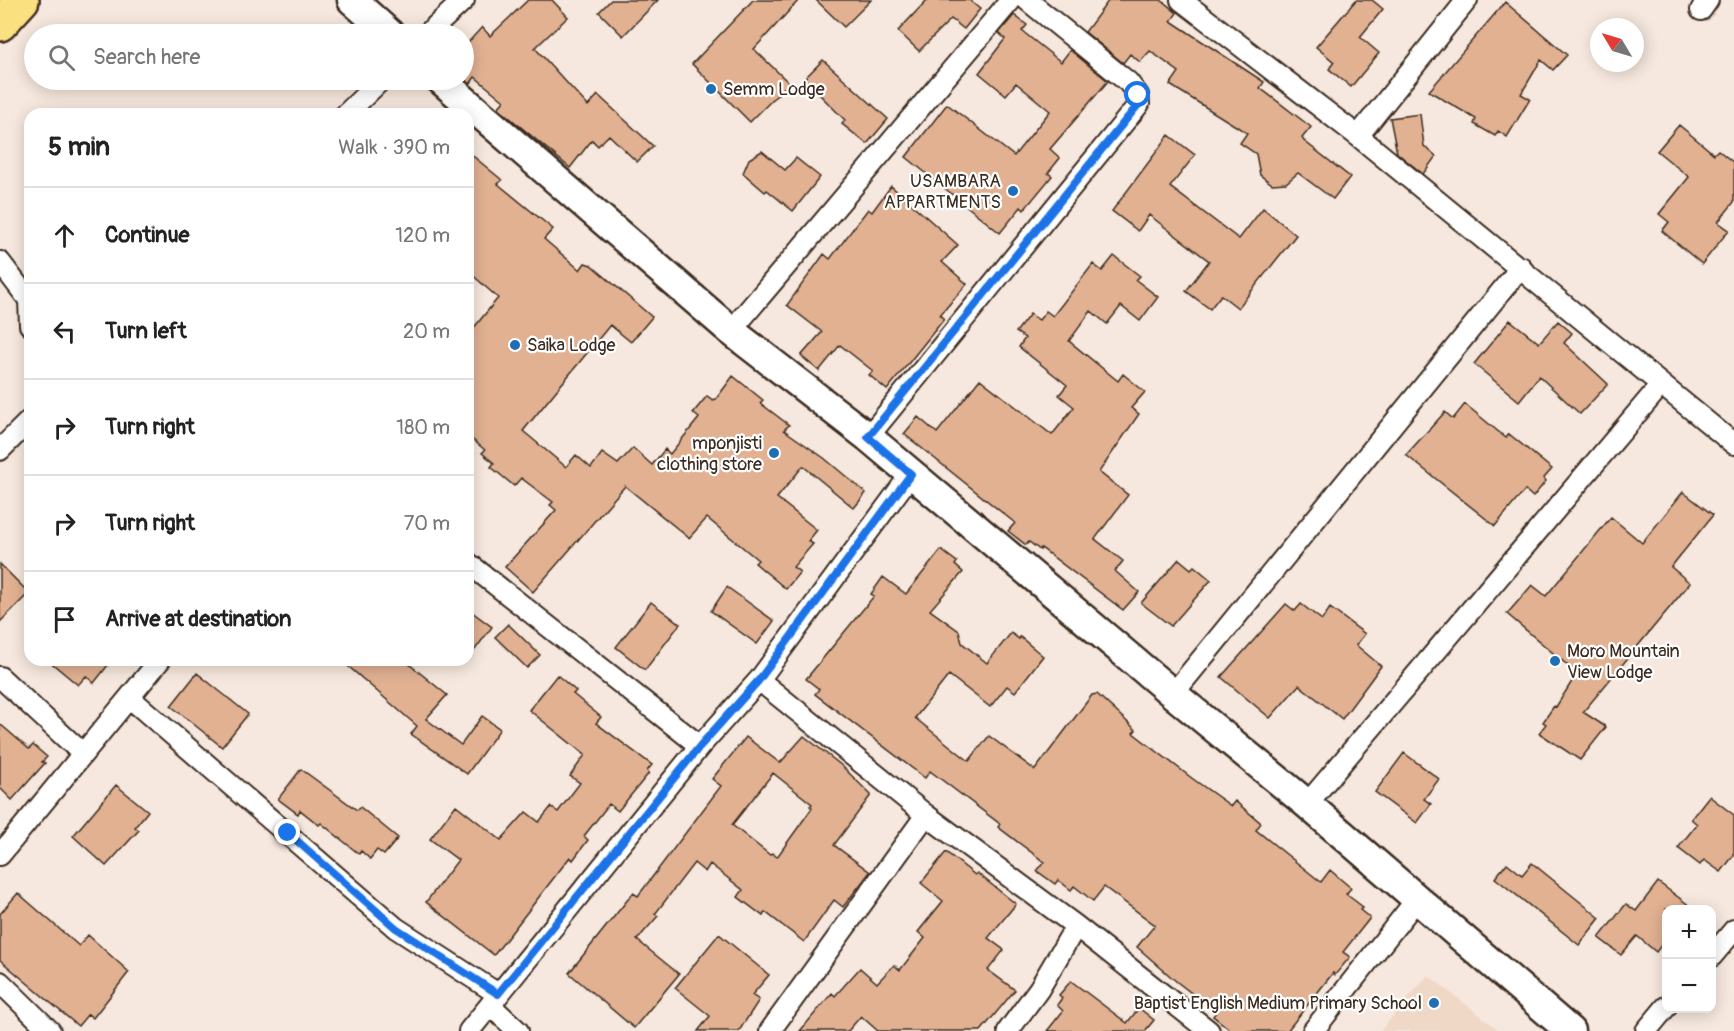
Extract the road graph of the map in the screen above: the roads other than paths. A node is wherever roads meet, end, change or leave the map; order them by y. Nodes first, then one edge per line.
1 (22, 0) edge
2 (352, 0) edge
3 (464, 0) edge
4 (1011, 0) edge
5 (1027, 0) edge
6 (1181, 0) edge
7 (1467, 0) edge
8 (0, 24) edge
9 (379, 24) edge
10 (438, 24) edge
11 (371, 90) edge
12 (453, 90) edge
13 (352, 108) edge
14 (473, 108) edge
15 (474, 109) edge
16 (1358, 136) junction
17 (0, 262) edge
18 (1521, 267) junction
19 (24, 293) edge
20 (731, 331) junction
21 (1660, 386) junction
22 (24, 426) edge
23 (868, 437) junction
24 (1734, 444) edge
25 (0, 450) edge
26 (911, 474) junction
27 (474, 568) edge
28 (155, 666) edge
29 (0, 677) edge
30 (759, 680) junction
31 (1173, 694) junction
32 (130, 698) junction
33 (700, 746) junction
34 (82, 754) junction
35 (1307, 804) junction
36 (926, 815) junction
37 (0, 855) edge
38 (1417, 899) junction
39 (1076, 926) junction
40 (1734, 930) edge
41 (1716, 951) edge
42 (0, 982) edge
43 (495, 1000) junction
44 (1662, 1012) edge
45 (50, 1031) edge
46 (469, 1031) edge
47 (518, 1031) edge
48 (770, 1031) edge
49 (1008, 1031) edge
50 (1209, 1031) edge
51 (1313, 1031) edge
52 (1570, 1031) edge
53 (1646, 1031) edge

1 - 8 highway
2 - 9 street
3 - 10 street
4 - 20 street
5 - 23 street
6 - 16 street
7 - 16 street
11 - 13 street
12 - 14 street
15 - 20 street
16 - 18 street
17 - 19 street
18 - 21 street
18 - 31 street
20 - 23 street
21 - 24 street
21 - 35 street
22 - 25 street
23 - 26 street
26 - 30 street
26 - 31 street
27 - 33 street
28 - 32 street
29 - 34 street
30 - 33 street
30 - 36 street
31 - 35 street
32 - 34 street
32 - 43 street
33 - 43 street
34 - 37 street
35 - 38 street
36 - 39 street
36 - 48 street
38 - 51 street
38 - 52 street
39 - 49 street
39 - 50 street
40 - 41 street
42 - 45 street
43 - 46 street
43 - 47 street
44 - 53 street

